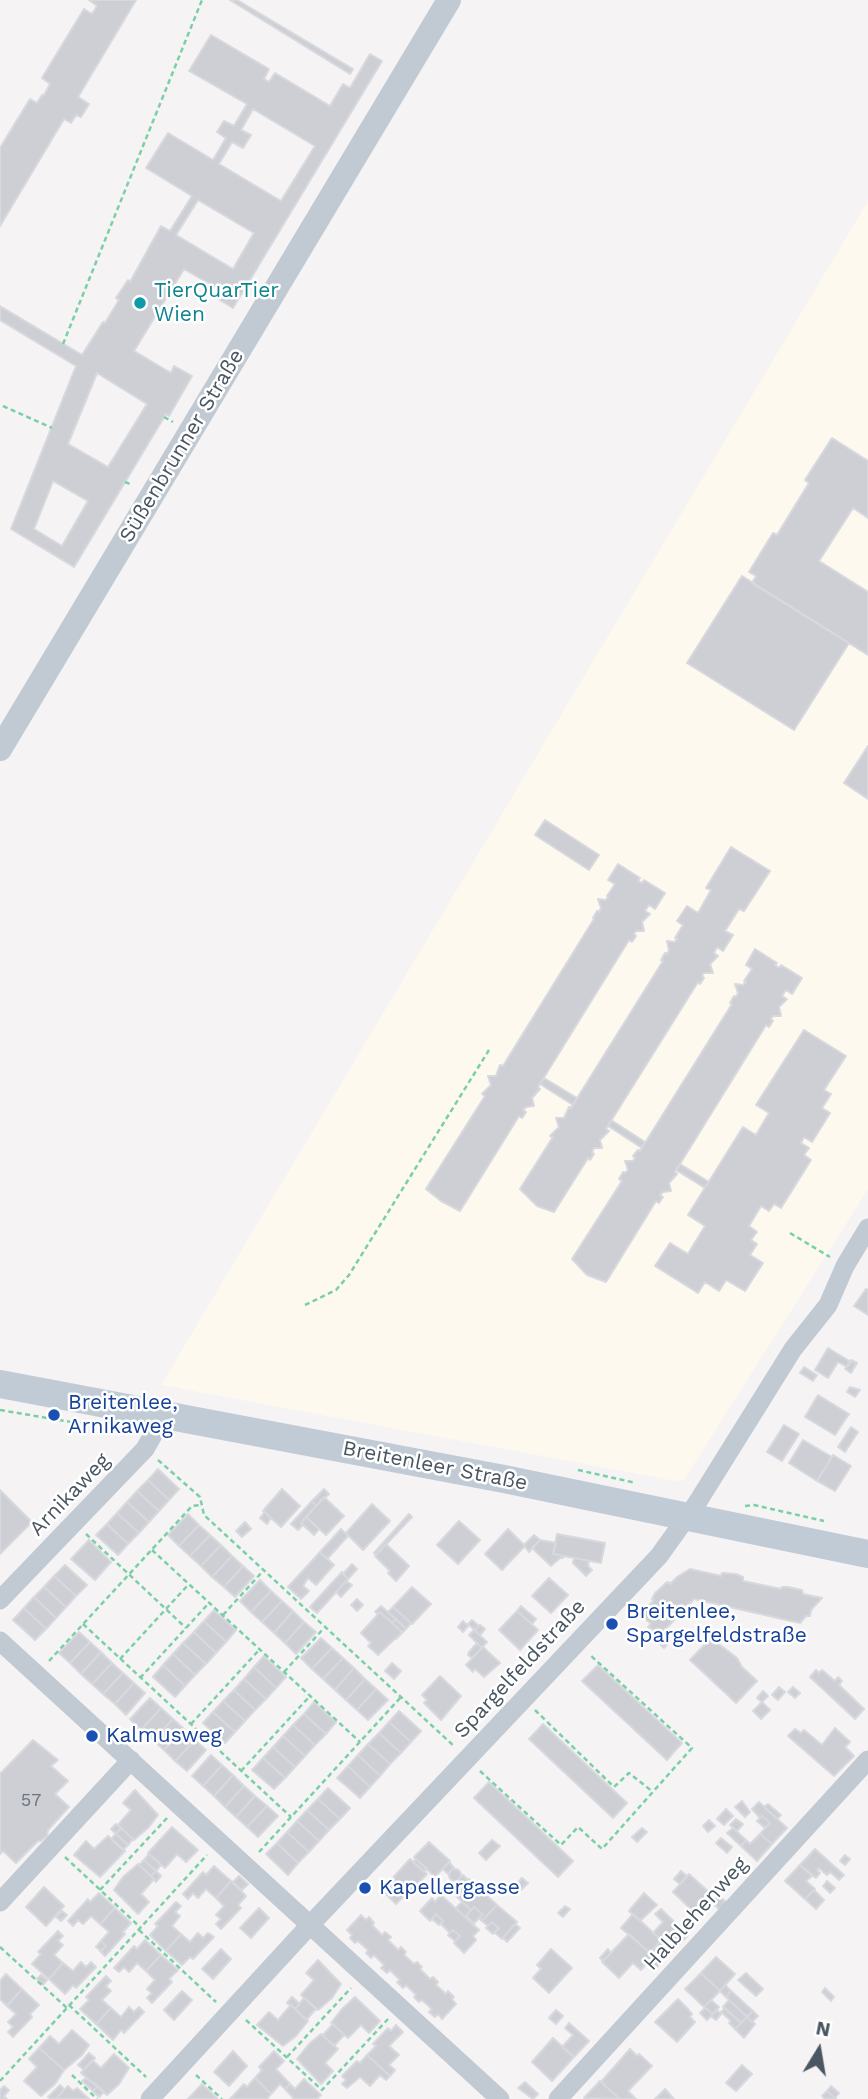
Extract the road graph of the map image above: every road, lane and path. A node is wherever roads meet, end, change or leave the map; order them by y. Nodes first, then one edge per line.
1 (202, 0) edge
2 (449, 0) edge
3 (63, 344) dead end
4 (3, 407) dead end
5 (52, 428) dead end
6 (125, 482) dead end
7 (132, 485) dead end
8 (0, 749) edge
9 (489, 1050) dead end
10 (868, 1228) edge
11 (790, 1233) dead end
12 (845, 1266) junction
13 (305, 1305) dead end
14 (0, 1384) edge
15 (0, 1410) edge
16 (161, 1414) junction
17 (88, 1424) dead end
18 (152, 1456) dead end
19 (202, 1505) junction
20 (689, 1517) junction
21 (81, 1529) dead end
22 (152, 1550) junction
23 (868, 1554) edge
24 (264, 1571) junction
25 (129, 1574) junction
26 (189, 1584) junction
27 (0, 1600) edge
28 (210, 1603) junction
29 (166, 1609) junction
30 (223, 1615) junction
31 (83, 1624) junction
32 (325, 1627) junction
33 (186, 1628) junction
34 (0, 1641) edge
35 (260, 1649) junction
36 (586, 1651) dead end
37 (120, 1659) junction
38 (43, 1667) dead end
39 (284, 1672) junction
40 (140, 1678) junction
41 (310, 1695) junction
42 (401, 1697) junction
43 (533, 1708) dead end
44 (191, 1724) junction
45 (360, 1742) junction
46 (467, 1758) junction
47 (131, 1760) junction
48 (868, 1760) edge
49 (241, 1771) junction
50 (653, 1792) junction
51 (174, 1810) dead end
52 (291, 1816) junction
53 (52, 1846) junction
54 (214, 1848) dead end
55 (251, 1860) dead end
56 (100, 1890) junction
57 (0, 1902) edge
58 (310, 1925) junction
59 (140, 1929) junction
60 (0, 1947) edge
61 (363, 1974) junction
62 (68, 2006) junction
63 (399, 2006) junction
64 (231, 2011) junction
65 (287, 2057) junction
66 (183, 2063) junction
67 (72, 2075) dead end
68 (0, 2081) edge
69 (155, 2094) edge
70 (97, 2099) edge
71 (222, 2099) edge
72 (500, 2099) edge
73 (558, 2099) edge

1 - 3 path
2 - 8 street, Süßenbrunner Straße
4 - 5 path
6 - 7 path
9 - 13 path
10 - 12 street, Spargelfeldstraße
11 - 12 path
12 - 20 street, Spargelfeldstraße
14 - 16 main road, Breitenleer Straße
15 - 17 path
16 - 20 main road, Breitenleer Straße
16 - 27 street, Arnikaweg
18 - 19 path
19 - 22 path
19 - 24 path
20 - 23 main road, Breitenleer Straße
20 - 46 street, Spargelfeldstraße
21 - 25 path
22 - 25 path
22 - 26 path
24 - 30 path
24 - 32 path
25 - 29 path
25 - 31 path
26 - 28 path
26 - 29 path
28 - 30 path
28 - 33 path
29 - 33 path
29 - 37 path
30 - 35 path
31 - 37 path
31 - 38 path
32 - 39 path
32 - 42 path
33 - 40 path
34 - 47 street
35 - 39 path
35 - 44 path
36 - 50 path
37 - 40 path
39 - 41 path
40 - 44 path
41 - 45 path
41 - 49 path
42 - 45 path
42 - 46 path
43 - 50 path
44 - 49 path
45 - 52 path
46 - 50 path
46 - 58 street, Spargelfeldstraße
47 - 53 street
47 - 58 street
48 - 73 street, Halblehenweg
49 - 52 path
51 - 56 path
52 - 55 path
53 - 56 path
53 - 57 street
54 - 59 path
56 - 59 path
58 - 61 street
58 - 64 street, Spargelfeldstraße
59 - 62 path
59 - 64 path
60 - 62 path
61 - 63 street
61 - 65 path
62 - 68 path
62 - 69 path
63 - 65 path
63 - 72 street
64 - 65 path
64 - 66 street, Spargelfeldstraße
66 - 69 street, Spargelfeldstraße
66 - 71 path
67 - 70 path

